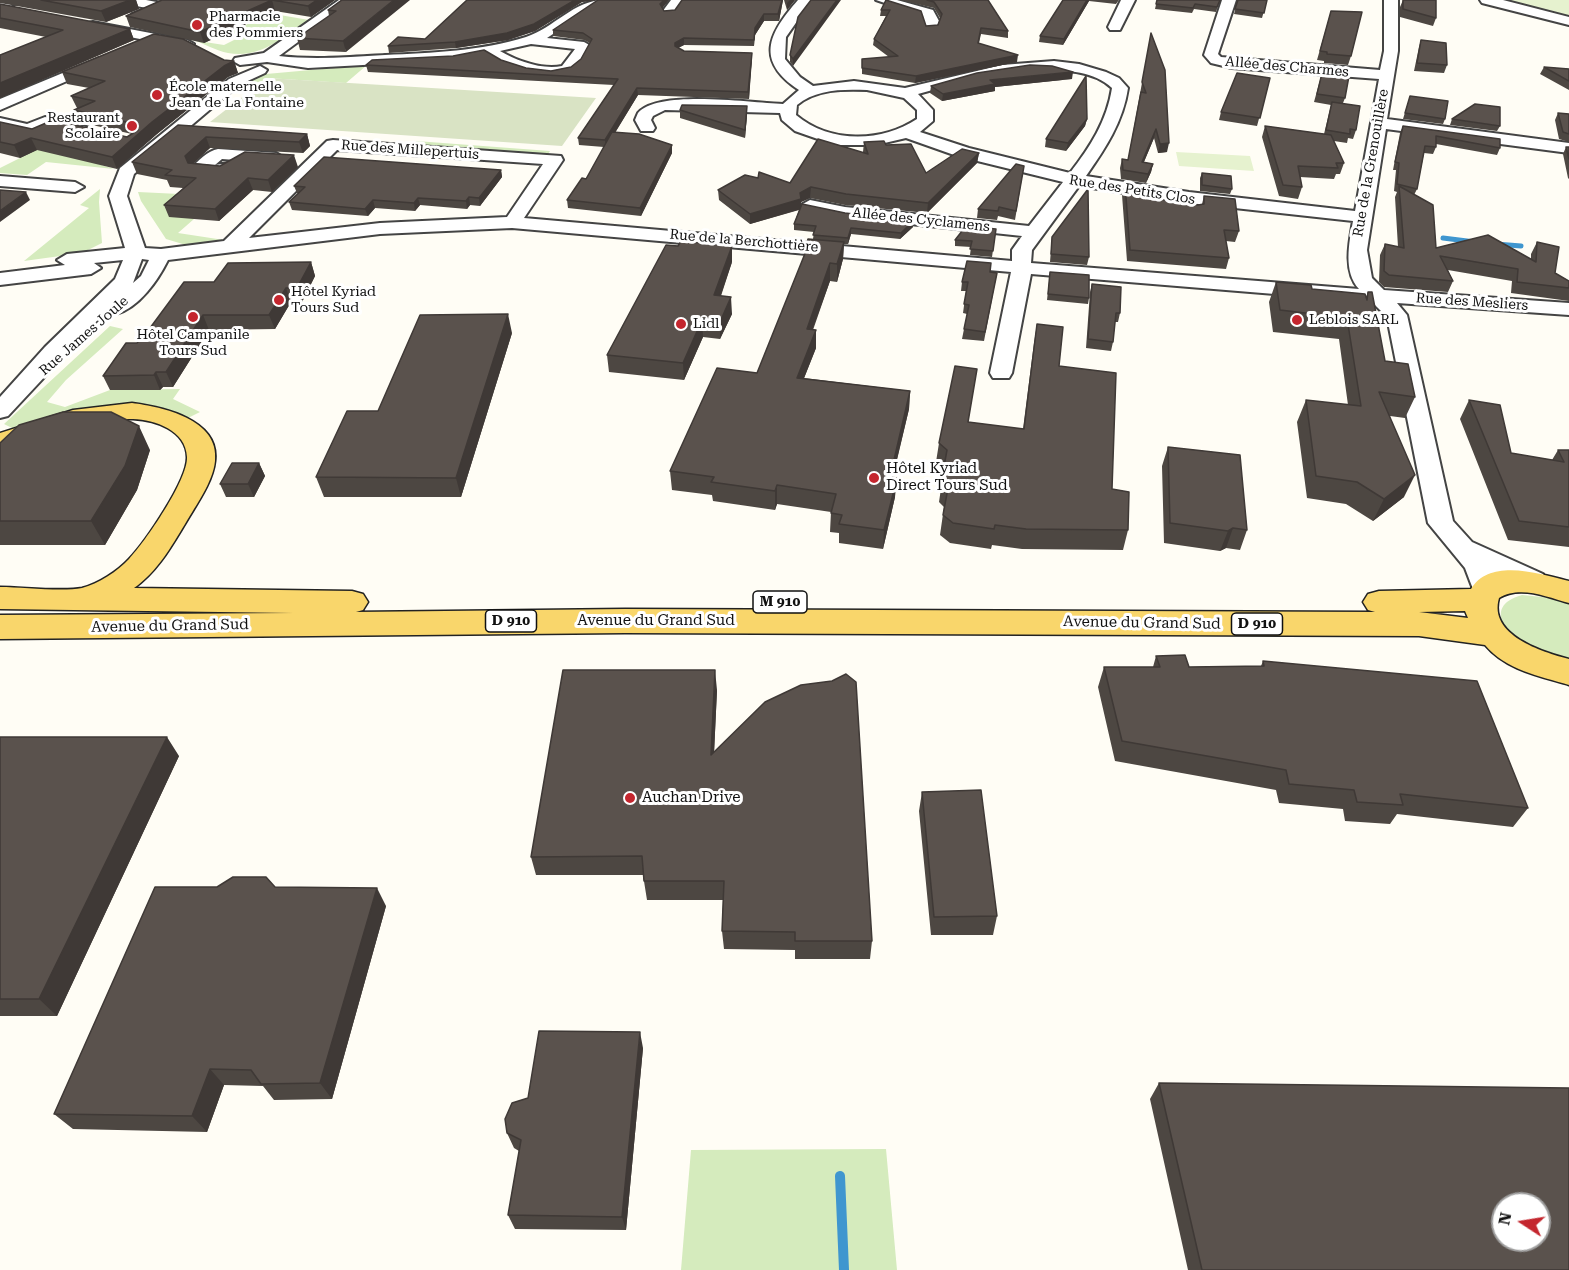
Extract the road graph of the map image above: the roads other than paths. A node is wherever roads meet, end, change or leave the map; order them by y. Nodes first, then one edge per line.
1 (125, 0) edge
2 (348, 0) edge
3 (597, 0) edge
4 (678, 0) edge
5 (805, 0) edge
6 (883, 0) edge
7 (1128, 0) edge
8 (1229, 0) edge
9 (1391, 0) edge
10 (1487, 0) edge
11 (20, 6) edge
12 (0, 7) edge
13 (669, 12) edge
14 (1569, 21) edge
15 (78, 23) edge
16 (930, 27) edge
17 (1115, 27) dead end
18 (107, 29) junction
19 (157, 38) junction
20 (531, 40) junction
21 (135, 47) edge
22 (198, 47) edge
23 (491, 50) junction
24 (760, 54) dead end
25 (777, 54) junction
26 (113, 57) edge
27 (265, 61) junction
28 (231, 67) junction
29 (1387, 75) junction
30 (812, 91) junction
31 (904, 93) junction
32 (0, 105) edge
33 (787, 109) junction
34 (0, 123) edge
35 (1378, 123) junction
36 (647, 128) dead end
37 (29, 129) junction
38 (908, 133) junction
39 (99, 134) edge
40 (0, 142) edge
41 (1569, 148) edge
42 (244, 156) edge
43 (317, 161) junction
44 (123, 180) junction
45 (0, 181) edge
46 (1071, 181) junction
47 (75, 187) dead end
48 (810, 205) edge
49 (121, 211) junction
50 (1362, 216) junction
51 (512, 222) junction
52 (1033, 232) junction
53 (230, 246) junction
54 (184, 252) junction
55 (161, 255) junction
56 (134, 258) junction
57 (67, 260) junction
58 (1021, 266) junction
59 (0, 277) edge
60 (149, 279) junction
61 (1375, 294) junction
62 (1569, 309) edge
63 (1001, 372) dead end
64 (0, 411) edge
65 (0, 443) edge
66 (1467, 549) junction
67 (1533, 581) junction
68 (1569, 592) edge
69 (1482, 595) junction
70 (0, 597) edge
71 (82, 600) junction
72 (0, 627) edge
73 (1491, 635) junction
74 (1569, 672) edge

1 - 18 street
2 - 27 street
3 - 20 street
4 - 13 street
5 - 25 street
6 - 16 street
7 - 17 street
8 - 29 street, Allée des Charmes
9 - 29 street, Rue de la Grenouillère
10 - 14 street
11 - 12 street
15 - 18 street
18 - 19 street
19 - 21 street
19 - 22 street
20 - 23 street
20 - 23 street
23 - 27 street
24 - 25 street
25 - 30 street
26 - 32 street
27 - 28 street
27 - 28 street
28 - 44 street
29 - 35 street, Rue de la Grenouillère
30 - 31 street
30 - 33 street
31 - 38 street
31 - 46 street
33 - 36 street
33 - 38 street
34 - 37 street
35 - 41 street
35 - 50 street, Rue de la Grenouillère
37 - 39 street
37 - 40 street
38 - 46 street, Rue des Petits Clos
42 - 43 street
43 - 51 street, Rue des Millepertuis
43 - 53 street, Rue des Millepertuis
44 - 49 street
44 - 55 street
45 - 47 street
46 - 50 street, Rue des Petits Clos
46 - 52 street
48 - 52 street, Allée des Cyclamens
49 - 56 street
49 - 57 street
50 - 61 street, Rue de la Grenouillère
51 - 53 street, Rue de la Berchottière
51 - 58 street, Rue de la Berchottière
52 - 58 street
53 - 54 street, Rue de la Berchottière
54 - 55 street, Rue de la Berchottière
54 - 60 street
55 - 56 street, Rue de la Berchottière
55 - 60 street, Rue James Joule
56 - 57 street
56 - 59 street
56 - 64 street, Rue James Joule
57 - 59 street
58 - 61 street, Rue de la Berchottière
58 - 63 street
60 - 64 street, Rue James Joule
61 - 62 street, Rue des Mesliers
61 - 66 street, Rue de la Grenouillère
65 - 71 main road
66 - 67 street, Rue de la Grenouillère
66 - 69 street, Rue de la Grenouillère
67 - 68 main road
67 - 69 main road, Avenue du Grand Sud
69 - 71 main road, Avenue du Grand Sud / M 910
69 - 73 main road
70 - 71 main road, Avenue du Grand Sud
72 - 73 main road, Avenue du Grand Sud / D 910
73 - 74 main road

